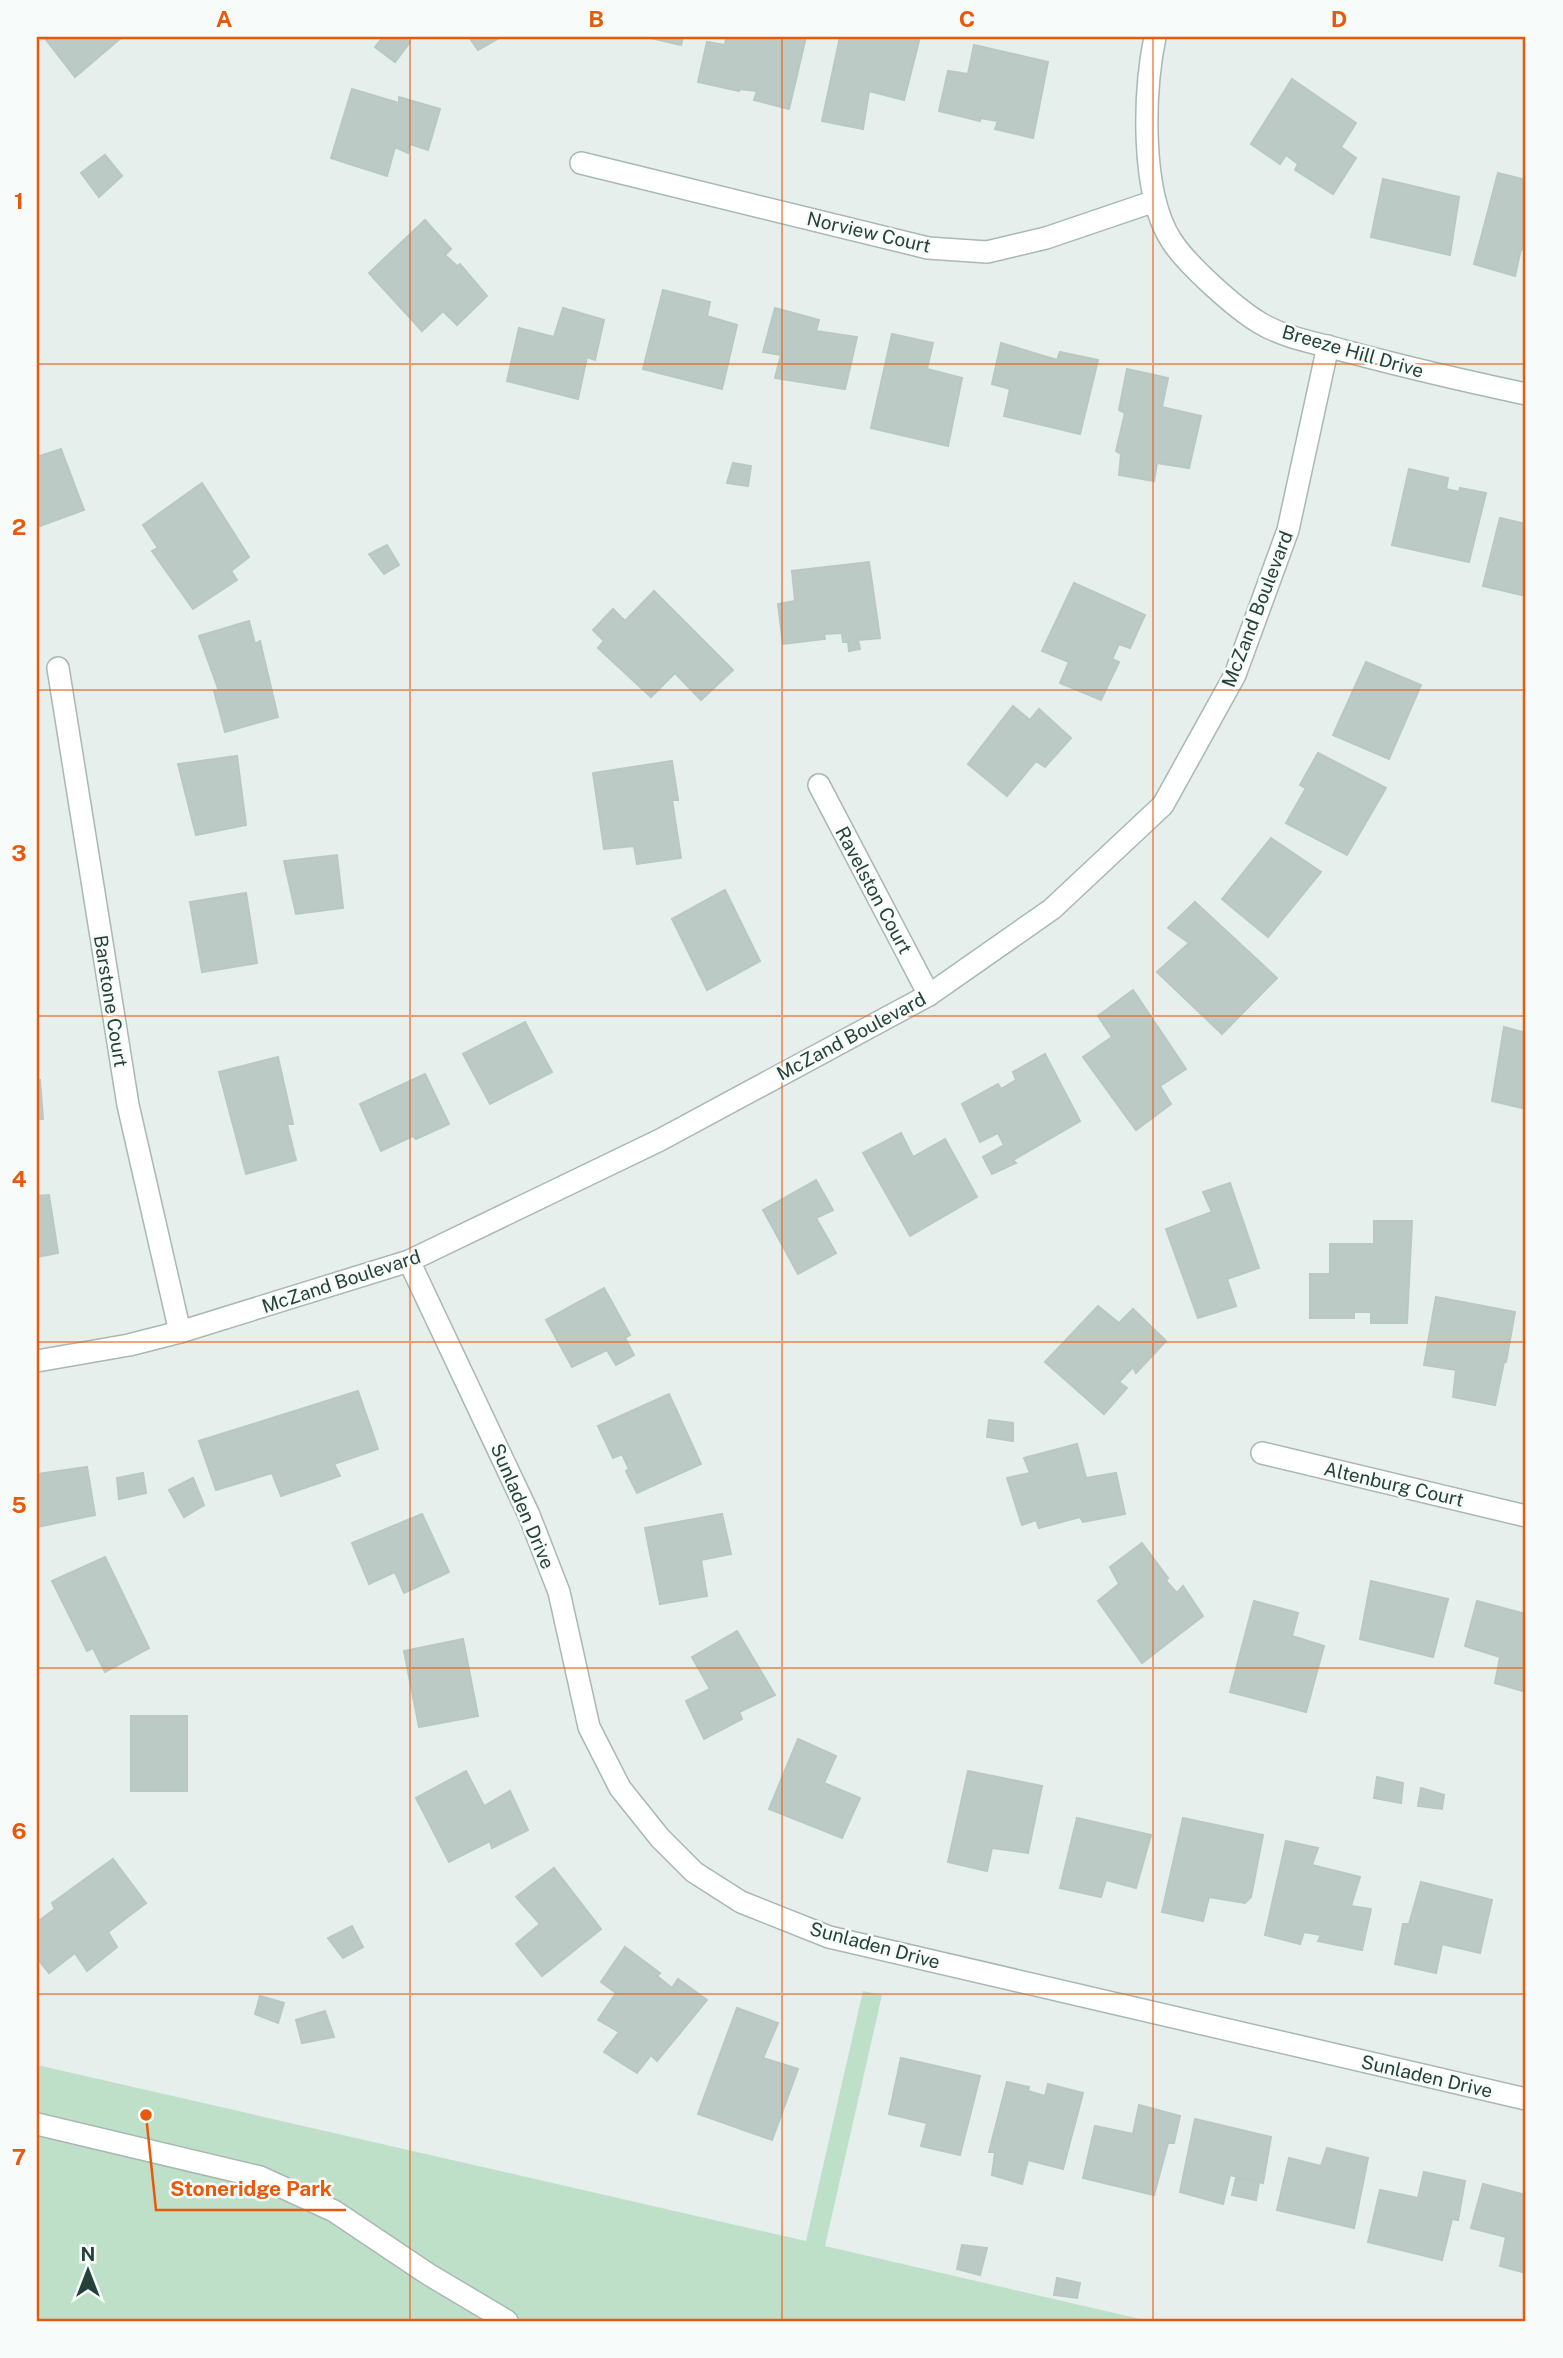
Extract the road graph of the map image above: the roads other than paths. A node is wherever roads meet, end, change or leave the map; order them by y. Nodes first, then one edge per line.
1 (1155, 37) edge
2 (581, 163) dead end
3 (1155, 201) junction
4 (1328, 346) junction
5 (1526, 394) edge
6 (58, 668) dead end
7 (819, 785) dead end
8 (929, 995) junction
9 (409, 1261) junction
10 (180, 1332) junction
11 (37, 1361) edge
12 (1262, 1453) dead end
13 (1526, 1516) edge
14 (1526, 2099) edge
15 (37, 2124) edge
16 (507, 2321) edge

1 - 3 street, Breeze Hill Drive
2 - 3 street, Norview Court
3 - 4 street, Breeze Hill Drive
4 - 5 street, Breeze Hill Drive
4 - 8 street, McZand Boulevard
6 - 10 street, Barstone Court
7 - 8 street, Ravelston Court
8 - 9 street, McZand Boulevard
9 - 10 street, McZand Boulevard
9 - 14 street, Sunladen Drive
10 - 11 street, McZand Boulevard
12 - 13 street, Altenburg Court
15 - 16 street

